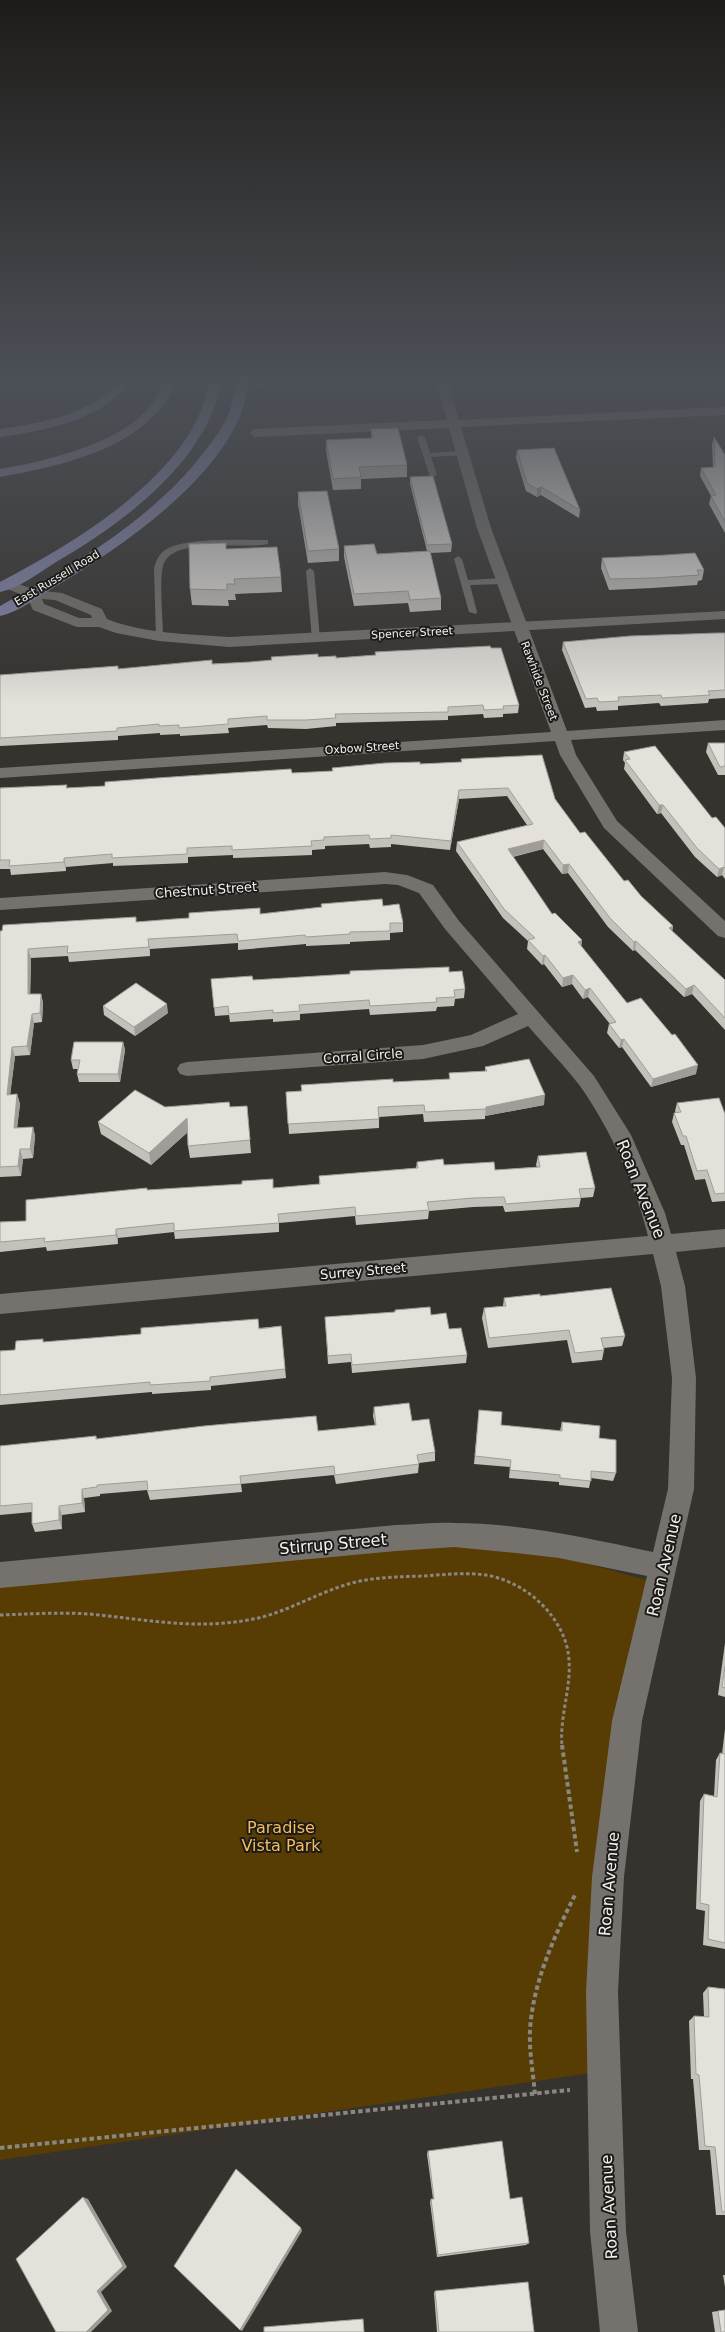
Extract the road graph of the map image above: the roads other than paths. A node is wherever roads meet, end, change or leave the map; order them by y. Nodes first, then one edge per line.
1 (148, 487) edge
2 (181, 487) edge
3 (473, 487) edge
4 (265, 542) dead end
5 (458, 559) dead end
6 (310, 571) dead end
7 (502, 580) junction
8 (464, 583) junction
9 (4, 586) edge
10 (33, 594) junction
11 (0, 612) edge
12 (473, 612) dead end
13 (725, 615) edge
14 (519, 627) junction
15 (159, 636) junction
16 (316, 639) junction
17 (725, 725) edge
18 (560, 735) junction
19 (0, 773) edge
20 (411, 882) joint
21 (0, 904) edge
22 (725, 932) edge
23 (532, 1016) junction
24 (187, 1069) dead end
25 (725, 1238) edge
26 (664, 1244) junction
27 (0, 1304) edge
28 (664, 1567) junction
29 (0, 1575) edge
30 (619, 2332) edge

1 - 9 main road, East Russell Road
2 - 10 main road, East Russell Road
3 - 7 street, Rawhide Street
4 - 15 lane
5 - 8 lane
6 - 16 lane
7 - 8 lane
7 - 14 street, Rawhide Street
8 - 12 lane
9 - 10 street
10 - 11 main road, East Russell Road
10 - 15 street, Spencer Street
13 - 14 street, Spencer Street
14 - 16 street, Spencer Street
14 - 18 street, Rawhide Street
15 - 16 street, Spencer Street
17 - 18 street, Oxbow Street
18 - 19 street, Oxbow Street
18 - 22 street, Rawhide Street
20 - 21 street, Chestnut Street
20 - 23 street, Roan Avenue
23 - 24 street, Corral Circle
23 - 26 street, Roan Avenue
25 - 26 street, Surrey Street
26 - 27 street, Surrey Street
26 - 28 street, Roan Avenue
28 - 29 street, Stirrup Street
28 - 30 street, Roan Avenue

